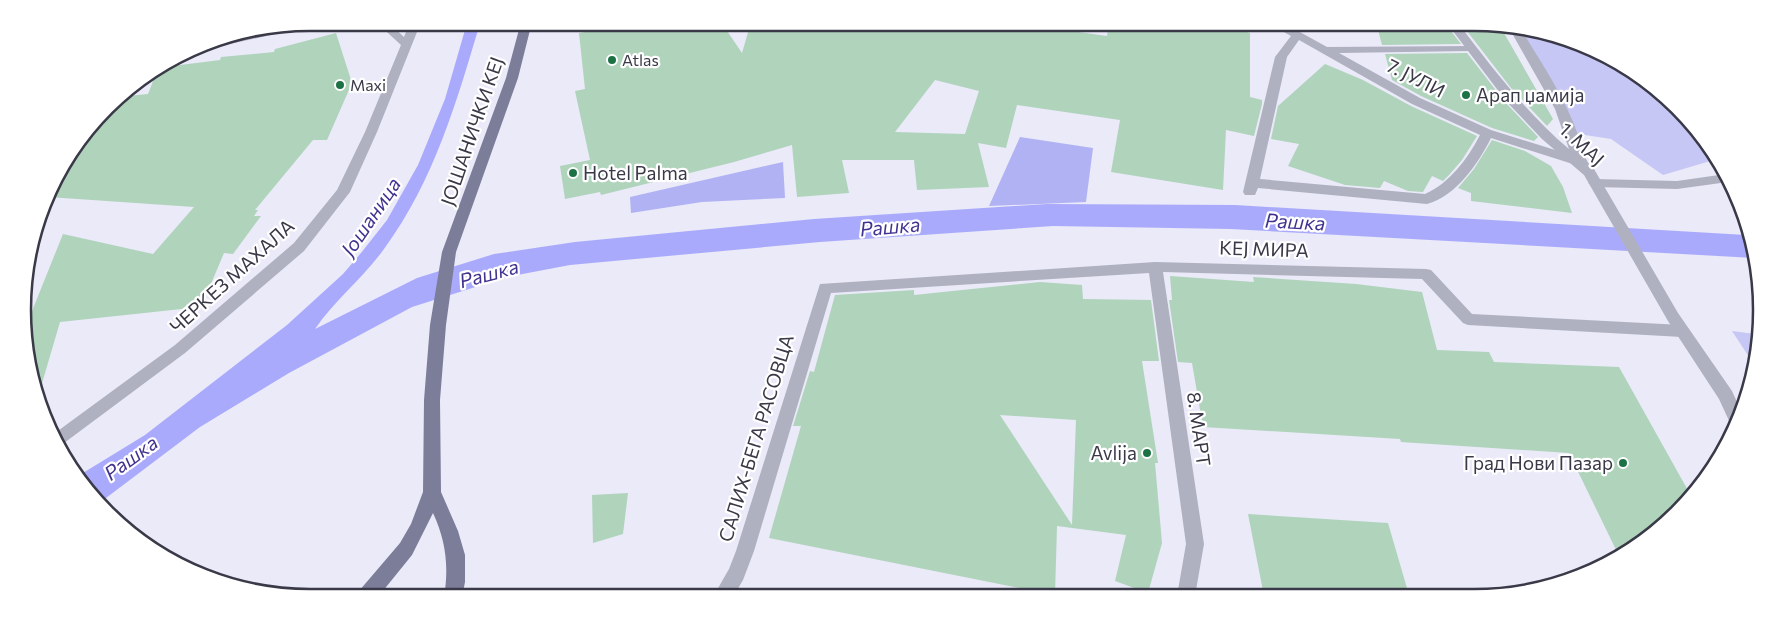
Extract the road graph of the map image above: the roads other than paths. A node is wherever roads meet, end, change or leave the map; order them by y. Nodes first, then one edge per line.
1 (391, 31) edge
2 (412, 31) edge
3 (525, 31) edge
4 (1292, 31) edge
5 (1457, 31) edge
6 (1297, 34) junction
7 (1519, 36) edge
8 (406, 44) junction
9 (1469, 48) junction
10 (1324, 50) junction
11 (1486, 133) junction
12 (1579, 162) junction
13 (1720, 179) edge
14 (1596, 183) junction
15 (1155, 267) junction
16 (825, 288) joint
17 (1682, 331) junction
18 (1726, 396) junction
19 (1736, 406) edge
20 (1734, 413) edge
21 (62, 437) edge
22 (432, 492) junction
23 (373, 589) edge
24 (454, 589) edge
25 (727, 589) edge
26 (1187, 589) edge

1 - 8 street
2 - 8 street, ЧЕРКЕЗ МАХАЛА
3 - 22 main road, ЈОШАНИЧКИ КЕЈ
4 - 6 street, 7. ЈУЛИ
5 - 9 street, 1. МАЈ
6 - 10 street, 7. ЈУЛИ
6 - 11 street
7 - 12 street
8 - 21 street, ЧЕРКЕЗ МАХАЛА
9 - 10 street, 7. ЈУЛИ
9 - 12 street, 1. МАЈ
10 - 11 street, 7. ЈУЛИ
11 - 12 street, 7. ЈУЛИ
12 - 14 street, 1. МАЈ
13 - 14 street
14 - 17 street, 1. МАЈ
15 - 16 street, КЕЈ МИРА
15 - 17 street, КЕЈ МИРА
15 - 26 street, 8. МАРТ
16 - 25 street, САЛИХ-БЕГА РАСОВЦА
17 - 18 street, 1. МАЈ
18 - 19 street
18 - 20 street
22 - 23 main road
22 - 24 main road

